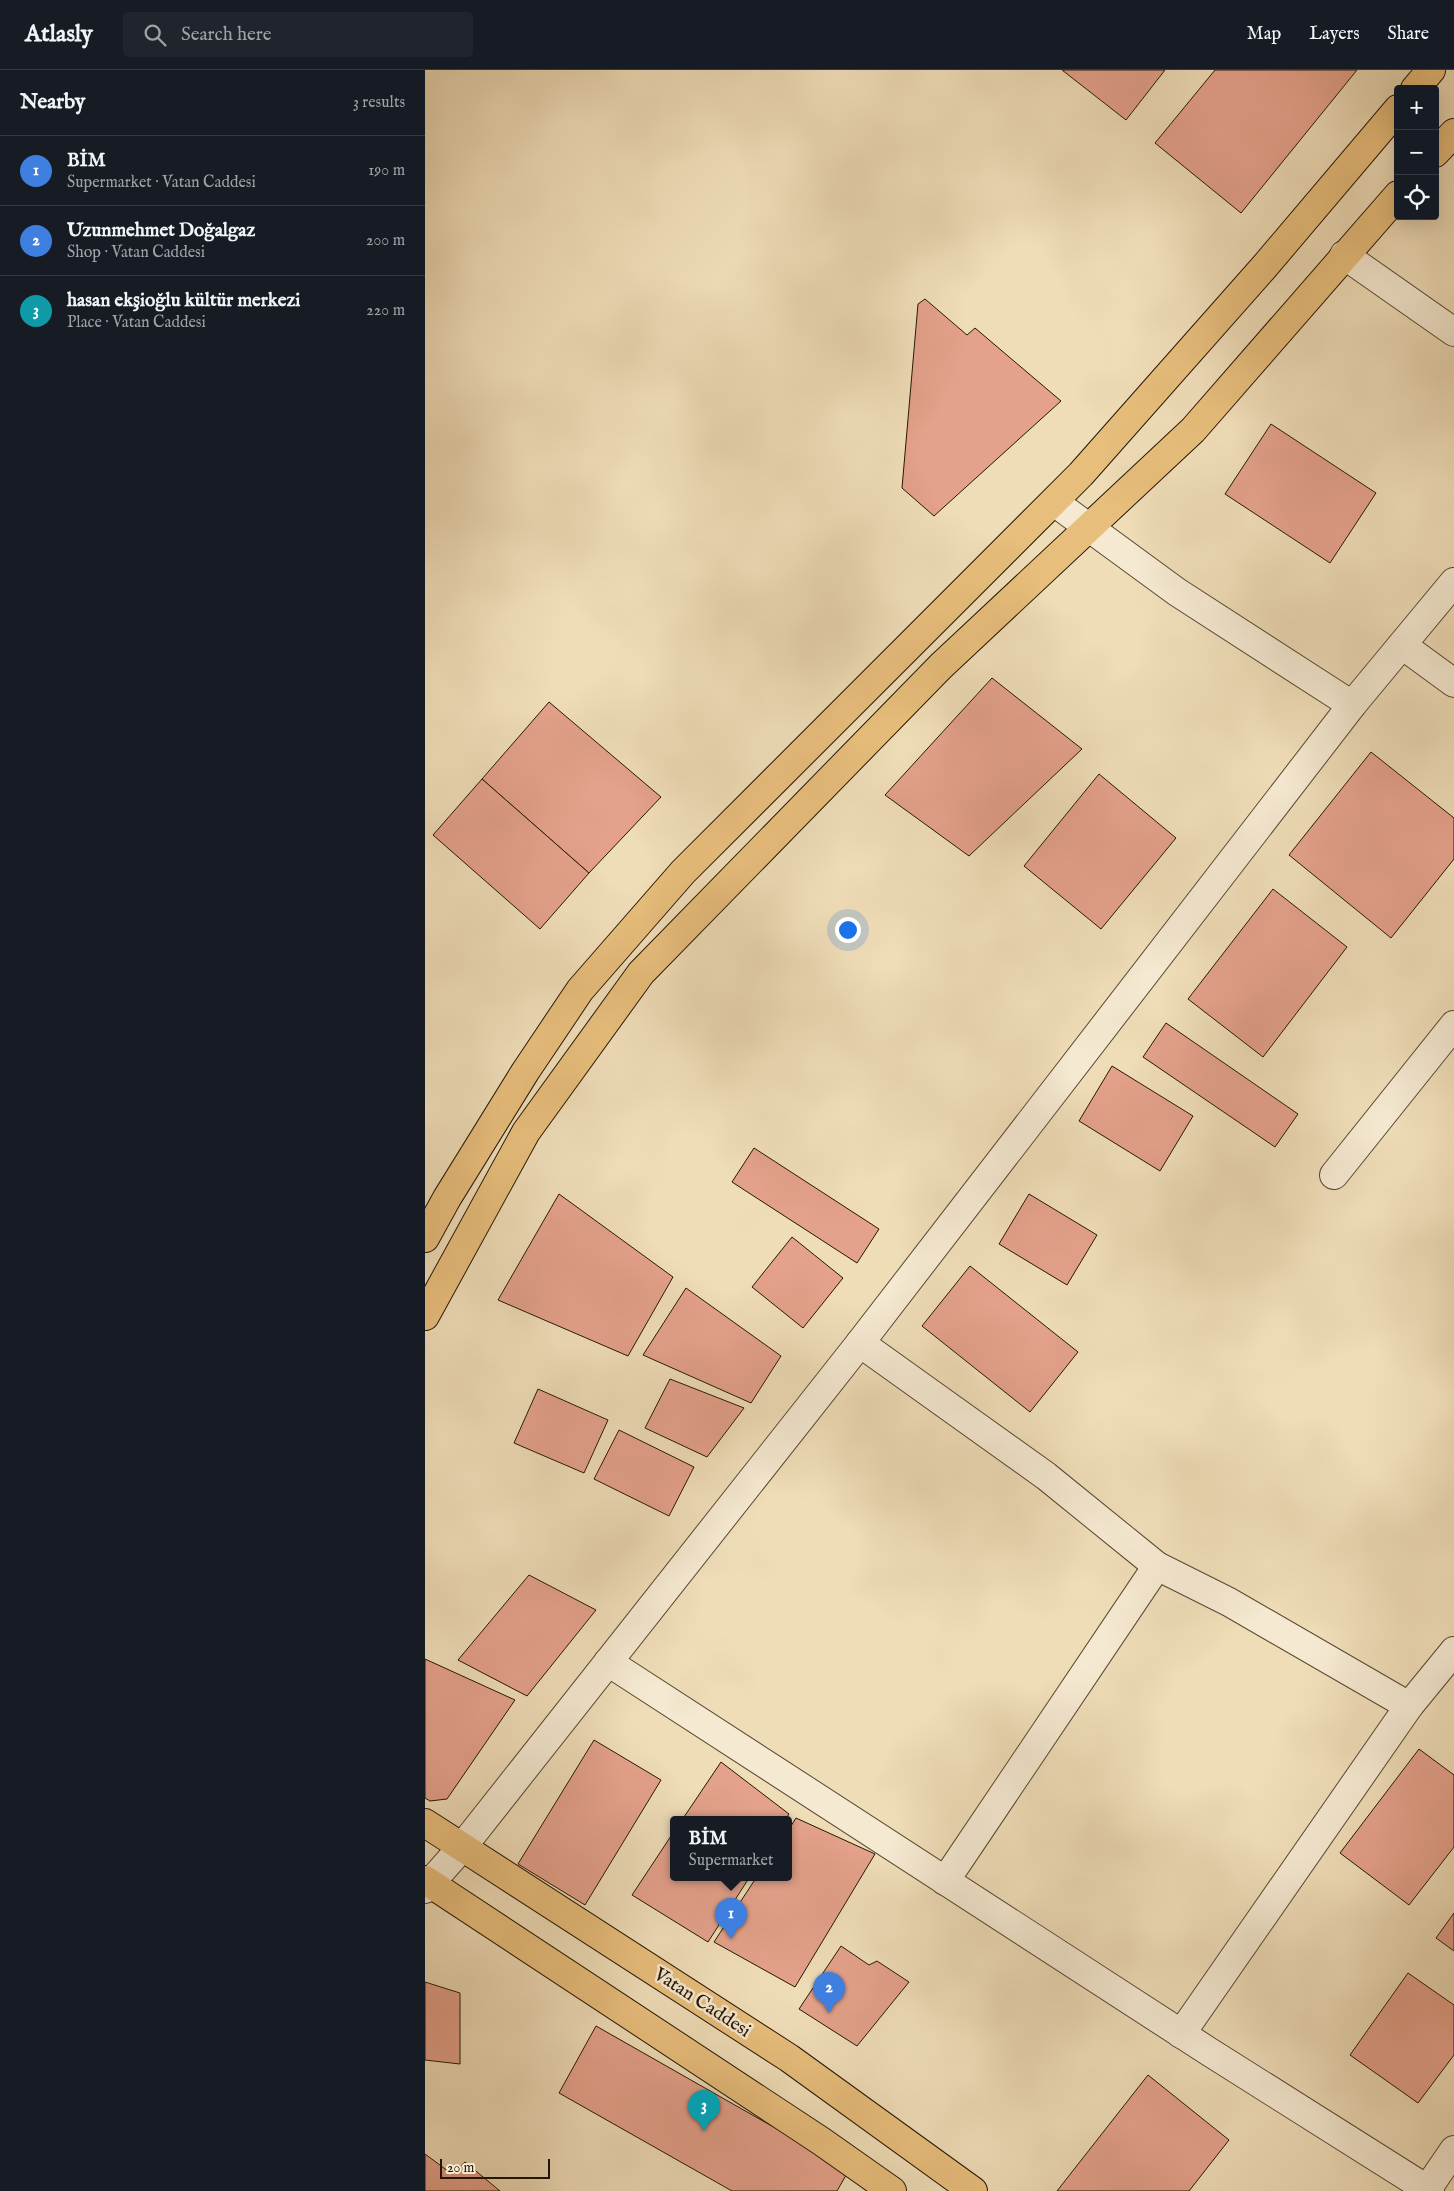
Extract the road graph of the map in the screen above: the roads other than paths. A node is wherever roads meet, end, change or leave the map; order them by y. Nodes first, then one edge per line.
1 (1431, 70) edge
2 (1418, 85) edge
3 (1394, 115) edge
4 (1454, 133) edge
5 (1439, 150) edge
6 (1394, 199) edge
7 (1344, 255) junction
8 (1454, 332) edge
9 (1054, 502) junction
10 (1089, 528) junction
11 (1454, 582) edge
12 (1402, 645) junction
13 (1454, 683) edge
14 (1352, 705) junction
15 (1454, 1025) edge
16 (1334, 1175) dead end
17 (425, 1238) edge
18 (425, 1316) edge
19 (860, 1343) junction
20 (1157, 1566) junction
21 (1454, 1651) edge
22 (608, 1662) junction
23 (1409, 1706) junction
24 (425, 1823) edge
25 (463, 1846) junction
26 (945, 1881) junction
27 (427, 1884) edge
28 (1181, 2034) junction
29 (1454, 2150) edge
30 (1428, 2190) edge
31 (892, 2191) edge
32 (973, 2191) edge

1 - 2 main road
3 - 9 main road
4 - 5 main road
6 - 7 main road
7 - 8 street
7 - 10 main road
9 - 10 street
9 - 17 main road
10 - 14 street
10 - 18 main road
11 - 12 street
12 - 13 street
12 - 14 street
14 - 19 street
15 - 16 street
19 - 20 street
19 - 22 street
20 - 23 street
20 - 26 street
21 - 23 street
22 - 25 street
22 - 26 street
23 - 28 street
24 - 25 main road, Vatan Caddesi
25 - 27 street
25 - 32 main road, Vatan Caddesi
26 - 28 street
27 - 31 main road
28 - 30 street
29 - 30 street

